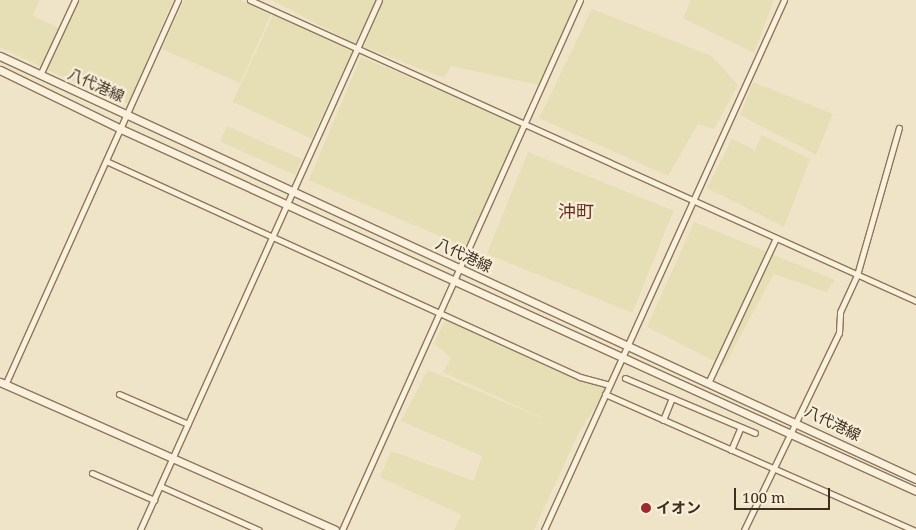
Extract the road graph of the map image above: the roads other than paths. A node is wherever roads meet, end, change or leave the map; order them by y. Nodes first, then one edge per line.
1 (75, 0) edge
2 (178, 0) edge
3 (250, 0) edge
4 (379, 0) edge
5 (580, 0) edge
6 (784, 0) edge
7 (356, 49) junction
8 (0, 56) edge
9 (0, 70) edge
10 (40, 75) junction
11 (128, 114) junction
12 (525, 123) junction
13 (899, 128) dead end
14 (121, 130) junction
15 (106, 161) junction
16 (292, 192) junction
17 (692, 200) junction
18 (287, 203) junction
19 (272, 236) junction
20 (776, 238) junction
21 (459, 268) junction
22 (857, 275) junction
23 (454, 278) junction
24 (916, 301) edge
25 (440, 311) junction
26 (627, 345) junction
27 (623, 355) junction
28 (625, 378) dead end
29 (709, 381) junction
30 (2, 383) edge
31 (609, 385) junction
32 (119, 394) dead end
33 (605, 394) junction
34 (672, 398) junction
35 (664, 420) junction
36 (796, 420) junction
37 (188, 424) junction
38 (741, 427) junction
39 (790, 431) junction
40 (755, 433) dead end
41 (731, 450) junction
42 (173, 458) junction
43 (772, 468) junction
44 (92, 473) dead end
45 (916, 479) edge
46 (160, 486) junction
47 (916, 491) edge
48 (154, 500) junction
49 (140, 530) edge
50 (259, 530) edge
51 (335, 530) edge
52 (342, 530) edge
53 (544, 530) edge
54 (744, 530) edge
55 (913, 530) edge

1 - 10 street
2 - 11 street
3 - 7 street
4 - 7 street
5 - 12 street
6 - 17 street
7 - 12 street
7 - 16 street
8 - 10 main road, 八代港線
9 - 14 main road, 八代港線
10 - 11 main road, 八代港線
11 - 14 street
11 - 16 main road, 八代港線
12 - 17 street
12 - 21 street
13 - 22 street
14 - 15 street
14 - 18 main road, 八代港線
15 - 19 street
15 - 30 street
16 - 18 street
16 - 21 main road, 八代港線
17 - 20 street
17 - 26 street
18 - 19 street
18 - 23 main road, 八代港線
19 - 25 street
19 - 37 street
20 - 22 street
20 - 29 street
21 - 23 street
21 - 26 main road, 八代港線
22 - 24 street
22 - 36 street
23 - 25 street
23 - 27 main road, 八代港線
25 - 31 street
25 - 52 street
26 - 27 street
26 - 29 main road, 八代港線
27 - 31 street
27 - 39 main road, 八代港線
28 - 34 street
29 - 36 main road, 八代港線
30 - 42 main road
31 - 33 street
32 - 37 street
33 - 35 street
33 - 53 street
34 - 35 street
34 - 38 street
35 - 41 street
36 - 39 street
36 - 45 main road, 八代港線
37 - 42 street
38 - 40 street
38 - 41 street
39 - 43 street
39 - 47 main road, 八代港線
41 - 43 street
42 - 46 street
42 - 51 main road
43 - 54 street
43 - 55 street
44 - 48 street
46 - 48 street
46 - 50 street
48 - 49 street

